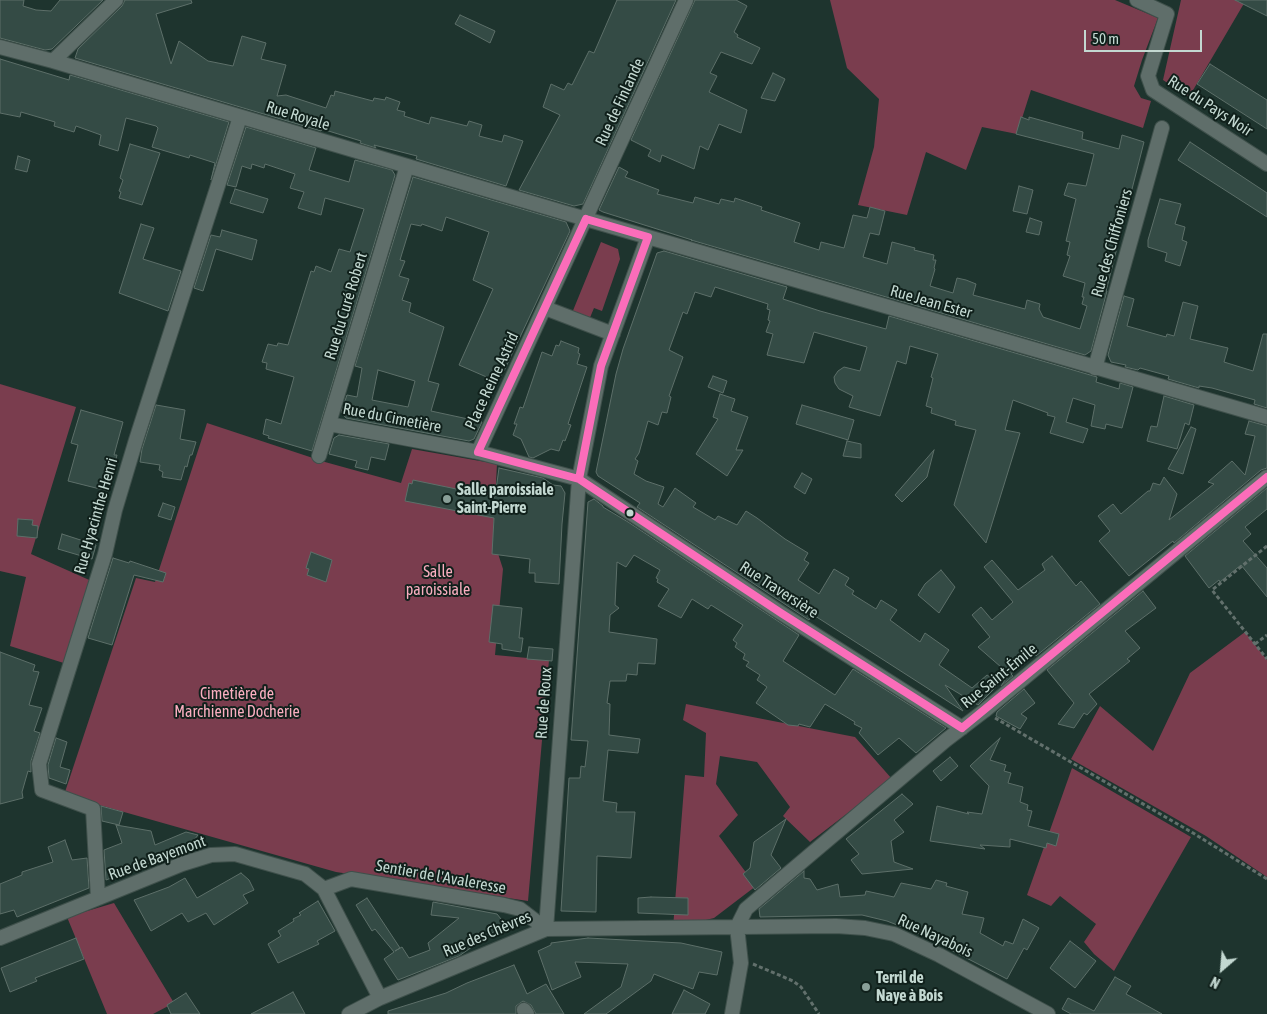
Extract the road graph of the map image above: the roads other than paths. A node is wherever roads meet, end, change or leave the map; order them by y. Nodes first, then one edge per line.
1 (116, 0) edge
2 (686, 0) edge
3 (1137, 0) edge
4 (0, 47) edge
5 (53, 62) junction
6 (240, 117) junction
7 (1162, 128) dead end
8 (1267, 164) edge
9 (407, 166) junction
10 (586, 219) junction
11 (648, 237) junction
12 (545, 308) junction
13 (613, 334) junction
14 (1095, 368) junction
15 (1267, 417) edge
16 (329, 424) junction
17 (478, 452) junction
18 (319, 456) dead end
19 (1267, 477) edge
20 (579, 479) junction
21 (962, 728) junction
22 (324, 889) junction
23 (98, 898) junction
24 (737, 927) junction
25 (546, 929) junction
26 (0, 938) edge
27 (380, 998) junction
28 (349, 1014) edge
29 (732, 1014) edge
30 (1048, 1014) edge

1 - 5 street
2 - 10 street, Rue de Finlande
3 - 8 street, Rue du Pays Noir
4 - 5 street, Rue Royale
5 - 6 street, Rue Royale
6 - 9 street, Rue Royale
6 - 23 street, Rue Hyacinthe Henri
7 - 14 street, Rue des Chiffoniers
9 - 10 street, Rue Royale
9 - 16 street, Rue du Curé Robert
10 - 11 street, Rue Jean Ester
10 - 12 street, Place Reine Astrid
11 - 13 street
11 - 14 street, Rue Jean Ester
12 - 13 street
12 - 17 street, Place Reine Astrid
13 - 20 street
14 - 15 street, Rue Jean Ester
16 - 17 street, Rue du Cimetière
16 - 18 street, Rue du Curé Robert
17 - 20 street, Place Reine Astrid
19 - 21 street, Rue Saint-Émile
20 - 21 street, Rue Traversière
20 - 25 street, Rue de Roux
21 - 24 street, Rue Saint-Émile
22 - 23 street, Rue de Bayemont
22 - 25 street, Sentier de l'Avaleresse
22 - 27 street, Rue de Bayemont
23 - 26 street, Rue de Bayemont
24 - 25 street, Rue des Chèvres
24 - 29 street
24 - 30 street, Rue Nayabois
25 - 27 street, Rue des Chèvres
27 - 28 street, Rue des Chèvres

